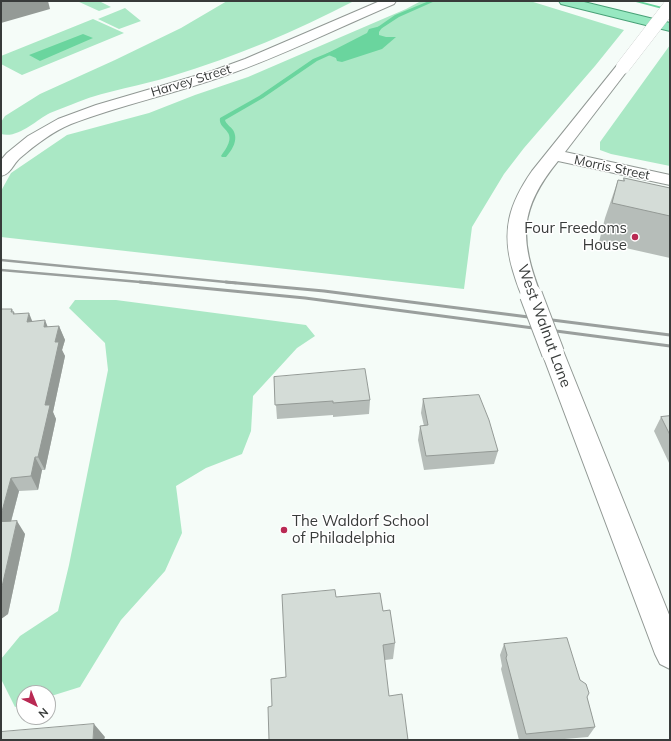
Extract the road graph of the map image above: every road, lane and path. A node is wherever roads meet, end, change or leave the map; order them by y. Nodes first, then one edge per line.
1 (390, 1) edge
2 (565, 1) edge
3 (670, 6) edge
4 (670, 27) edge
5 (554, 155) junction
6 (1, 171) edge
7 (670, 180) edge
8 (670, 654) edge

1 - 6 street, Harvey Street
2 - 4 main road
3 - 5 street, West Walnut Lane, bridge
5 - 7 street, Morris Street
5 - 8 street, West Walnut Lane, bridge

